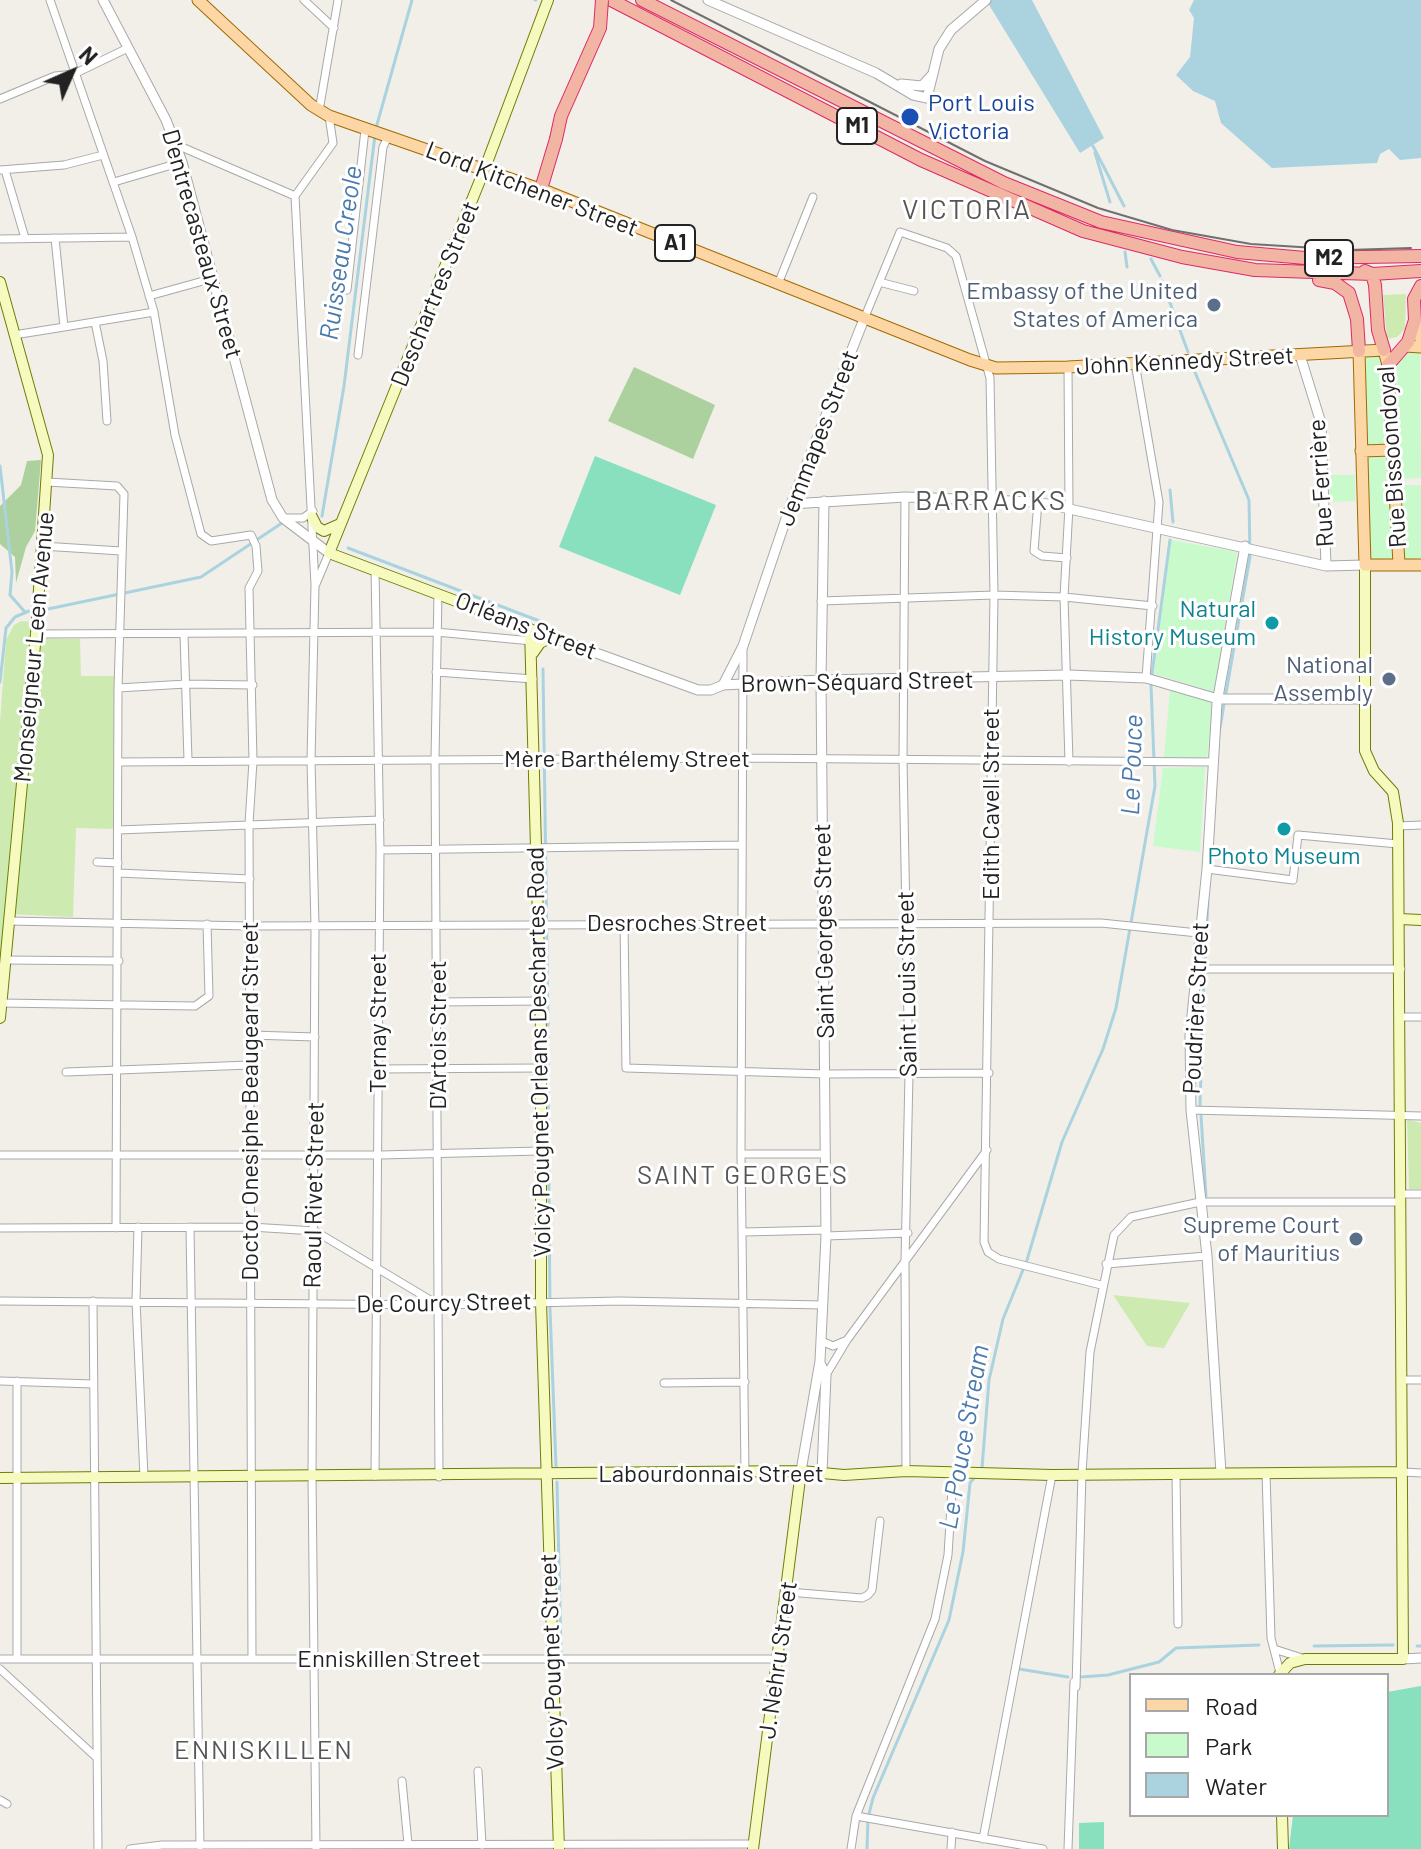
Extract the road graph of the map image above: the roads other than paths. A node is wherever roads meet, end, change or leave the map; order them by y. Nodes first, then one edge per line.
1 (50, 0) edge
2 (103, 0) edge
3 (198, 0) edge
4 (304, 0) edge
5 (338, 0) edge
6 (548, 0) edge
7 (601, 0) edge
8 (611, 0) edge
9 (642, 0) edge
10 (650, 0) edge
11 (708, 0) edge
12 (985, 0) edge
13 (670, 14) junction
14 (659, 24) junction
15 (334, 28) junction
16 (128, 48) junction
17 (74, 74) junction
18 (0, 99) edge
19 (324, 114) junction
20 (378, 134) junction
21 (177, 145) junction
22 (103, 155) junction
23 (182, 162) junction
24 (2, 168) edge
25 (485, 168) junction
26 (114, 182) junction
27 (541, 189) junction
28 (295, 196) junction
29 (813, 197) dead end
30 (900, 232) joint
31 (132, 237) junction
32 (25, 238) junction
33 (55, 238) junction
34 (0, 239) edge
35 (1237, 252) junction
36 (1421, 256) edge
37 (1255, 270) junction
38 (1421, 271) edge
39 (1372, 274) junction
40 (214, 278) junction
41 (0, 282) edge
42 (879, 282) junction
43 (778, 284) junction
44 (1421, 286) edge
45 (347, 290) dead end
46 (914, 291) dead end
47 (149, 296) junction
48 (1417, 299) edge
49 (154, 312) junction
50 (864, 319) junction
51 (1415, 320) junction
52 (95, 322) junction
53 (64, 327) junction
54 (14, 335) junction
55 (1421, 340) edge
56 (1405, 346) junction
57 (1421, 347) edge
58 (1384, 350) junction
59 (1359, 351) junction
60 (358, 355) dead end
61 (1300, 355) junction
62 (1141, 363) junction
63 (987, 365) junction
64 (1388, 365) junction
65 (1068, 367) junction
66 (107, 421) dead end
67 (1393, 450) junction
68 (1361, 451) junction
69 (47, 482) junction
70 (905, 497) junction
71 (992, 499) junction
72 (824, 501) junction
73 (1038, 502) junction
74 (791, 504) junction
75 (1069, 507) junction
76 (312, 514) junction
77 (283, 518) junction
78 (340, 524) junction
79 (1158, 528) junction
80 (311, 541) junction
81 (42, 546) junction
82 (1249, 547) junction
83 (121, 551) junction
84 (329, 553) junction
85 (1067, 558) junction
86 (1399, 564) junction
87 (1365, 565) junction
88 (1421, 565) edge
89 (1326, 566) junction
90 (375, 569) junction
91 (315, 585) junction
92 (438, 593) junction
93 (994, 595) junction
94 (1064, 597) junction
95 (905, 598) junction
96 (821, 601) junction
97 (1153, 606) junction
98 (530, 629) junction
99 (436, 632) junction
100 (249, 633) junction
101 (36, 634) junction
102 (184, 634) junction
103 (121, 635) junction
104 (314, 635) junction
105 (376, 635) junction
106 (552, 637) junction
107 (532, 641) junction
108 (743, 646) junction
109 (532, 660) junction
110 (436, 672) junction
111 (1068, 675) junction
112 (1146, 678) junction
113 (533, 679) junction
114 (905, 679) junction
115 (990, 679) junction
116 (821, 680) junction
117 (186, 684) junction
118 (741, 684) junction
119 (253, 685) junction
120 (723, 685) junction
121 (118, 688) junction
122 (1218, 699) junction
123 (1365, 699) junction
124 (741, 758) junction
125 (435, 759) junction
126 (535, 759) junction
127 (188, 760) junction
128 (311, 760) junction
129 (822, 760) junction
130 (903, 760) junction
131 (993, 760) junction
132 (253, 761) junction
133 (378, 761) junction
134 (118, 762) junction
135 (1069, 762) junction
136 (1211, 762) junction
137 (380, 820) junction
138 (311, 823) junction
139 (249, 824) junction
140 (1421, 825) edge
141 (1398, 826) junction
142 (118, 830) junction
143 (1398, 844) junction
144 (742, 845) junction
145 (537, 848) junction
146 (380, 850) junction
147 (437, 850) junction
148 (97, 862) dead end
149 (118, 863) junction
150 (1210, 869) junction
151 (119, 873) junction
152 (250, 879) junction
153 (1400, 919) junction
154 (1421, 920) edge
155 (10, 921) junction
156 (824, 922) junction
157 (624, 923) junction
158 (743, 923) junction
159 (905, 923) junction
160 (992, 923) junction
161 (207, 924) junction
162 (538, 924) junction
163 (119, 925) junction
164 (379, 925) junction
165 (250, 926) junction
166 (315, 926) junction
167 (438, 926) junction
168 (1198, 933) junction
169 (5, 960) junction
170 (119, 961) junction
171 (1195, 969) junction
172 (1401, 969) junction
173 (540, 1001) junction
174 (439, 1002) junction
175 (1, 1003) edge
176 (119, 1003) junction
177 (1400, 1017) junction
178 (1421, 1017) edge
179 (0, 1018) edge
180 (251, 1035) junction
181 (315, 1037) junction
182 (250, 1065) junction
183 (540, 1068) junction
184 (377, 1069) junction
185 (119, 1070) junction
186 (439, 1070) junction
187 (66, 1072) dead end
188 (742, 1073) junction
189 (989, 1073) junction
190 (825, 1074) junction
191 (909, 1074) junction
192 (1191, 1110) junction
193 (1421, 1116) edge
194 (1398, 1117) junction
195 (988, 1148) junction
196 (540, 1151) junction
197 (437, 1152) junction
198 (250, 1154) junction
199 (314, 1154) junction
200 (741, 1154) junction
201 (826, 1154) junction
202 (0, 1155) edge
203 (116, 1155) junction
204 (380, 1155) junction
205 (1421, 1194) edge
206 (1401, 1198) junction
207 (1200, 1202) junction
208 (138, 1227) junction
209 (190, 1227) junction
210 (251, 1227) junction
211 (0, 1228) edge
212 (116, 1228) junction
213 (315, 1231) junction
214 (744, 1232) junction
215 (826, 1233) junction
216 (908, 1233) junction
217 (1207, 1256) junction
218 (905, 1261) junction
219 (1106, 1264) junction
220 (378, 1267) junction
221 (1101, 1285) junction
222 (0, 1301) edge
223 (93, 1301) junction
224 (136, 1301) junction
225 (744, 1301) junction
226 (190, 1302) junction
227 (251, 1302) junction
228 (547, 1302) junction
229 (377, 1303) junction
230 (313, 1304) junction
231 (439, 1305) junction
232 (823, 1305) junction
233 (847, 1340) junction
234 (821, 1341) junction
235 (820, 1361) junction
236 (826, 1375) junction
237 (1403, 1380) junction
238 (1421, 1380) edge
239 (0, 1381) edge
240 (17, 1381) junction
241 (745, 1382) junction
242 (664, 1383) dead end
243 (93, 1384) junction
244 (810, 1417) junction
245 (825, 1419) junction
246 (801, 1471) junction
247 (906, 1471) junction
248 (1403, 1472) junction
249 (745, 1473) junction
250 (822, 1473) junction
251 (953, 1473) junction
252 (1082, 1473) junction
253 (1221, 1473) junction
254 (1266, 1473) junction
255 (1421, 1473) edge
256 (1176, 1474) junction
257 (546, 1475) junction
258 (1052, 1475) junction
259 (312, 1476) junction
260 (375, 1476) junction
261 (95, 1477) junction
262 (144, 1477) junction
263 (196, 1477) junction
264 (253, 1477) junction
265 (439, 1477) junction
266 (0, 1478) edge
267 (15, 1478) junction
268 (1081, 1489) junction
269 (880, 1521) dead end
270 (788, 1592) junction
271 (1178, 1624) dead end
272 (1274, 1649) junction
273 (98, 1657) junction
274 (197, 1657) junction
275 (252, 1658) junction
276 (550, 1658) junction
277 (1421, 1658) edge
278 (0, 1659) edge
279 (17, 1659) junction
280 (779, 1659) junction
281 (1305, 1659) junction
282 (1403, 1659) junction
283 (316, 1663) junction
284 (0, 1669) edge
285 (1280, 1673) edge
286 (1281, 1673) edge
287 (97, 1758) junction
288 (478, 1771) dead end
289 (402, 1781) dead end
290 (856, 1816) junction
291 (1282, 1817) edge
292 (952, 1832) junction
293 (983, 1839) junction
294 (408, 1844) junction
295 (482, 1845) junction
296 (200, 1846) junction
297 (753, 1846) edge
298 (171, 1847) edge
299 (558, 1847) edge
300 (216, 1848) edge
301 (316, 1848) edge
302 (98, 1849) edge
303 (130, 1849) edge
304 (851, 1849) edge
305 (951, 1849) edge
306 (1043, 1849) edge
307 (1068, 1849) edge
308 (1283, 1849) edge

1 - 17 street
2 - 16 street, D'entrecasteaux Street
3 - 19 main road, Lord Kitchener Street / A1
4 - 15 street
5 - 15 street
6 - 25 main road, Deschartres Street
7 - 14 highway
7 - 27 highway, bridge
8 - 14 highway, M1
9 - 13 highway, M1
10 - 13 highway
11 - 12 street
13 - 35 highway, M1
14 - 37 highway, M1
15 - 19 street
16 - 17 street
16 - 21 street, D'entrecasteaux Street
17 - 18 street
17 - 22 street
19 - 20 main road, Lord Kitchener Street / A1
19 - 28 street
20 - 25 main road, Lord Kitchener Street / A1
20 - 45 street
20 - 60 street
21 - 23 street, D'entrecasteaux Street
21 - 28 street
22 - 24 street
22 - 26 street
23 - 26 street
23 - 40 street, D'entrecasteaux Street
24 - 32 street
25 - 27 main road, Lord Kitchener Street / A1
25 - 78 main road, Deschartres Street
26 - 31 street
27 - 43 main road, Lord Kitchener Street / A1
28 - 76 street, Raoul Rivet Street
29 - 43 street
30 - 42 street, Jemmapes Street
30 - 63 street, Edith Cavell Street
31 - 33 street
31 - 47 street
32 - 33 street
32 - 34 street
33 - 53 street
35 - 36 highway, M2
35 - 39 highway
37 - 39 highway, M1
37 - 59 highway
38 - 39 highway, M1
39 - 58 highway
40 - 47 street
40 - 77 street, D'entrecasteaux Street
41 - 54 main road, Monseigneur Leen Avenue
42 - 46 street
42 - 50 street, Jemmapes Street
43 - 50 main road, Lord Kitchener Street / A1
44 - 48 highway
47 - 49 street
48 - 51 highway
49 - 52 street
49 - 100 street, Doctor Onesiphe Beaugeard Street
50 - 63 main road, Lord Kitchener Street / A1
50 - 74 street, Jemmapes Street
51 - 55 main road
51 - 56 highway
52 - 53 street
52 - 66 street
53 - 54 street
54 - 69 main road, Monseigneur Leen Avenue
56 - 57 main road
56 - 64 highway
58 - 59 main road, John Kennedy Street / A1
58 - 64 main road, Rue Bissoondoyal
59 - 61 main road, John Kennedy Street / A1
59 - 68 main road
61 - 62 main road, John Kennedy Street / A1
61 - 89 street, Rue Ferrière
62 - 65 main road, John Kennedy Street / A1
62 - 79 street
63 - 65 main road, John Kennedy Street / A1
63 - 71 street, Edith Cavell Street
64 - 67 main road, Rue Bissoondoyal
65 - 75 street
67 - 68 main road
67 - 86 main road, Rue Bissoondoyal
68 - 87 main road
69 - 81 main road, Monseigneur Leen Avenue
69 - 83 street
70 - 71 street
70 - 72 street
70 - 95 street, Saint Louis Street
71 - 73 street
71 - 93 street, Edith Cavell Street
72 - 74 street
72 - 96 street, Saint Georges Street
73 - 75 street
73 - 85 street
74 - 108 street, Jemmapes Street
75 - 79 street
75 - 85 street
76 - 77 street
76 - 78 main road
76 - 80 street, Raoul Rivet Street
77 - 80 street, D'entrecasteaux Street
78 - 84 main road, Deschartres Street
79 - 82 street
79 - 97 street
80 - 84 street, D'entrecasteaux Street
80 - 91 street, Raoul Rivet Street
81 - 83 street
81 - 101 main road, Monseigneur Leen Avenue
82 - 89 street
82 - 122 street, Poudrière Street
83 - 103 street
84 - 90 main road, Orléans Street
84 - 91 street, Deschartres Street
85 - 94 street
86 - 87 main road
86 - 88 main road
87 - 89 street
87 - 123 main road
90 - 92 main road, Orléans Street
90 - 105 street, Ternay Street
91 - 104 street, Raoul Rivet Street
92 - 98 main road, Orléans Street
92 - 99 street, D'Artois Street
93 - 94 street
93 - 95 street
93 - 115 street, Edith Cavell Street
94 - 97 street
94 - 111 street
95 - 96 street
95 - 114 street, Saint Louis Street
96 - 116 street, Saint Georges Street
97 - 112 street
98 - 106 street, Orléans Street
98 - 107 main road, Volcy Pougnet Orleans Deschartes Road
99 - 105 street
99 - 107 street
99 - 110 street, D'Artois Street
100 - 102 street
100 - 104 street
100 - 119 street, Doctor Onesiphe Beaugeard Street
101 - 103 street
101 - 155 main road, Monseigneur Leen Avenue
102 - 103 street
102 - 117 street
103 - 121 street
104 - 105 street
104 - 128 street, Raoul Rivet Street
105 - 133 street, Ternay Street
106 - 109 main road
106 - 120 street, Orléans Street
107 - 109 main road, Volcy Pougnet Orleans Deschartes Road
108 - 118 street, Jemmapes Street
108 - 120 street, Jemmapes Street
109 - 113 main road, Volcy Pougnet Orleans Deschartes Road
110 - 113 street
110 - 125 street, D'Artois Street
111 - 112 street, Brown-Séquard Street
111 - 115 street, Brown-Séquard Street
111 - 135 street
112 - 122 street, Brown-Séquard Street
113 - 126 main road, Volcy Pougnet Orleans Deschartes Road
114 - 115 street, Brown-Séquard Street
114 - 116 street, Brown-Séquard Street
114 - 130 street, Saint Louis Street
115 - 131 street, Edith Cavell Street
116 - 118 street, Brown-Séquard Street
116 - 129 street, Saint Georges Street
117 - 119 street
117 - 121 street
117 - 127 street
118 - 120 street, Brown-Séquard Street
118 - 124 street, Jemmapes Street
119 - 132 street, Doctor Onesiphe Beaugeard Street
121 - 134 street
122 - 123 street, Brown-Séquard Street
122 - 136 street, Poudrière Street
123 - 141 main road
124 - 126 street, Mère Barthélemy Street
124 - 129 street, Mère Barthélemy Street
124 - 144 street, Jemmapes Street
125 - 126 street, Mère Barthélemy Street
125 - 133 street, Mère Barthélemy Street
125 - 147 street, D'Artois Street
126 - 145 main road, Volcy Pougnet Orleans Deschartes Road
127 - 132 street, Mère Barthélemy Street
127 - 134 street, Mère Barthélemy Street
128 - 132 street, Mère Barthélemy Street
128 - 133 street, Mère Barthélemy Street
128 - 138 street, Raoul Rivet Street
129 - 130 street, Mère Barthélemy Street
129 - 156 street, Saint Georges Street
130 - 131 street, Mère Barthélemy Street
130 - 159 street, Saint Louis Street
131 - 135 street, Mère Barthélemy Street
131 - 160 street, Edith Cavell Street
132 - 139 street, Doctor Onesiphe Beaugeard Street
133 - 137 street, Ternay Street
134 - 142 street
135 - 136 street, Mère Barthélemy Street
136 - 150 street, Poudrière Street
137 - 138 street
137 - 146 street, Ternay Street
138 - 139 street
138 - 166 street, Raoul Rivet Street
139 - 142 street
139 - 152 street, Doctor Onesiphe Beaugeard Street
140 - 141 street
141 - 143 main road
142 - 149 street
143 - 150 street
143 - 153 main road
144 - 145 street
144 - 158 street, Jemmapes Street
145 - 147 street
145 - 162 main road, Volcy Pougnet Orleans Deschartes Road
146 - 147 street
146 - 164 street, Ternay Street
147 - 167 street, D'Artois Street
148 - 149 street
149 - 151 street
150 - 168 street, Poudrière Street
151 - 152 street
151 - 163 street
152 - 165 street, Doctor Onesiphe Beaugeard Street
153 - 154 main road
153 - 172 main road
155 - 163 street, Desroches Street
155 - 169 main road, Monseigneur Leen Avenue
156 - 158 street, Desroches Street
156 - 159 street, Desroches Street
156 - 190 street, Saint Georges Street
157 - 158 street, Desroches Street
157 - 162 street, Desroches Street
157 - 188 street
158 - 188 street, Jemmapes Street
159 - 160 street, Desroches Street
159 - 191 street, Saint Louis Street
160 - 168 street, Desroches Street
160 - 189 street, Edith Cavell Street
161 - 163 street, Desroches Street
161 - 165 street, Desroches Street
161 - 176 street
162 - 167 street, Desroches Street
162 - 173 main road, Volcy Pougnet Orleans Deschartes Road
163 - 170 street
164 - 166 street, Desroches Street
164 - 167 street, Desroches Street
164 - 184 street, Ternay Street
165 - 166 street, Desroches Street
165 - 180 street, Doctor Onesiphe Beaugeard Street
166 - 181 street, Raoul Rivet Street
167 - 174 street, D'Artois Street
168 - 171 street, Poudrière Street
169 - 170 street
169 - 175 main road, Monseigneur Leen Avenue
170 - 176 street
171 - 172 street
171 - 192 street, Poudrière Street
172 - 177 main road
173 - 174 street
173 - 183 main road, Volcy Pougnet Orleans Deschartes Road
174 - 186 street, D'Artois Street
175 - 176 street
175 - 179 main road, Monseigneur Leen Avenue
176 - 185 street
177 - 178 street
177 - 194 main road
180 - 181 street
180 - 182 street, Doctor Onesiphe Beaugeard Street
181 - 199 street, Raoul Rivet Street
182 - 185 street
182 - 198 street, Doctor Onesiphe Beaugeard Street
183 - 186 street
183 - 196 main road, Volcy Pougnet Orleans Deschartes Road
184 - 186 street
184 - 204 street, Ternay Street
185 - 187 street
185 - 203 street
186 - 197 street, D'Artois Street
188 - 190 street
188 - 200 street, Jemmapes Street
189 - 191 street
189 - 195 street, Edith Cavell Street
190 - 191 street
190 - 201 street, Saint Georges Street
191 - 216 street, Saint Louis Street
192 - 194 street
192 - 207 street, Poudrière Street
193 - 194 street
194 - 206 main road
195 - 218 street
195 - 221 street, Edith Cavell Street
196 - 197 street
196 - 228 main road, Volcy Pougnet Orleans Deschartes Road
197 - 204 street
197 - 231 street, D'Artois Street
198 - 199 street
198 - 203 street
198 - 210 street, Doctor Onesiphe Beaugeard Street
199 - 204 street
199 - 213 street, Raoul Rivet Street
200 - 201 street
200 - 214 street, Jemmapes Street
201 - 215 street, Saint Georges Street
202 - 203 street
203 - 212 street
204 - 220 street, Ternay Street
205 - 206 street
206 - 207 street
206 - 237 main road
207 - 217 street, Poudrière Street
207 - 219 street
208 - 209 street
208 - 212 street
208 - 224 street
209 - 210 street
209 - 226 street
210 - 213 street
210 - 227 street, Doctor Onesiphe Beaugeard Street
211 - 212 street
213 - 220 street
213 - 230 street, Raoul Rivet Street
214 - 215 street
214 - 225 street, Jemmapes Street
215 - 216 street
215 - 232 street, Saint Georges Street
216 - 218 street, Saint Louis Street
217 - 219 street
217 - 253 street, Poudrière Street
218 - 233 street
218 - 247 street, Saint Louis Street
219 - 221 street
220 - 229 street, Ternay Street
220 - 231 street
221 - 252 street
222 - 223 street, De Courcy Street
223 - 224 street, De Courcy Street
223 - 243 street
224 - 226 street, De Courcy Street
224 - 262 street
225 - 228 street, De Courcy Street
225 - 232 street, De Courcy Street
225 - 241 street, Jemmapes Street
226 - 227 street, De Courcy Street
226 - 263 street
227 - 230 street, De Courcy Street
227 - 264 street, Doctor Onesiphe Beaugeard Street
228 - 231 street, De Courcy Street
228 - 257 main road, Volcy Pougnet Orleans Deschartes Road
229 - 230 street, De Courcy Street
229 - 231 street, De Courcy Street
229 - 260 street, Ternay Street
230 - 259 street, Raoul Rivet Street
231 - 265 street, D'Artois Street
232 - 234 street, Saint Georges Street
233 - 234 street
233 - 236 street
234 - 235 street, Saint Georges Street
235 - 236 street, Saint Georges Street
235 - 244 street, Saint Georges Street
236 - 245 street, Saint Georges Street
237 - 238 street
237 - 248 main road
239 - 240 street
240 - 243 street
240 - 267 street
241 - 242 street
241 - 249 street, Jemmapes Street
243 - 261 street
244 - 245 street
244 - 246 street, Saint Georges Street
245 - 250 street, Saint Georges Street
246 - 249 main road, Labourdonnais Street
246 - 250 main road, Labourdonnais Street
246 - 270 main road, J. Nehru Street
247 - 250 main road, Labourdonnais Street
247 - 251 main road, Labourdonnais Street
248 - 254 main road, Labourdonnais Street
248 - 255 street, Labourdonnais Street
248 - 282 main road
249 - 257 main road, Labourdonnais Street
251 - 258 main road, Labourdonnais Street
251 - 290 street
252 - 256 main road, Labourdonnais Street
252 - 258 main road, Labourdonnais Street
252 - 268 street
252 - 307 street
253 - 254 main road, Labourdonnais Street
253 - 256 main road, Labourdonnais Street
254 - 272 street
256 - 271 street
257 - 265 main road, Labourdonnais Street
257 - 276 main road, Volcy Pougnet Street
258 - 293 street
259 - 260 main road, Labourdonnais Street
259 - 264 main road, Labourdonnais Street
259 - 283 street, Raoul Rivet Street
260 - 265 main road, Labourdonnais Street
261 - 262 main road, Labourdonnais Street
261 - 267 main road, Labourdonnais Street
261 - 273 street
262 - 263 main road, Labourdonnais Street
263 - 264 main road, Labourdonnais Street
263 - 274 street
264 - 275 street, Doctor Onesiphe Beaugeard Street
266 - 267 main road, Labourdonnais Street
267 - 279 street
268 - 268 street
269 - 270 street
270 - 280 main road, J. Nehru Street
272 - 281 street
272 - 285 street
273 - 274 street, Enniskillen Street
273 - 279 street, Enniskillen Street
273 - 287 street
274 - 275 street, Enniskillen Street
274 - 296 street
275 - 283 street, Enniskillen Street
276 - 280 street, Enniskillen Street
276 - 283 street, Enniskillen Street
276 - 299 main road, Volcy Pougnet Street
277 - 282 street
278 - 279 street, Enniskillen Street
280 - 297 main road, J. Nehru Street
281 - 282 main road
281 - 286 main road
283 - 301 street, Raoul Rivet Street
284 - 287 street
287 - 302 street
288 - 295 street
289 - 294 street
290 - 292 street
290 - 304 street
291 - 308 main road
292 - 293 street
292 - 305 street
293 - 306 street
294 - 295 street
294 - 301 street
295 - 299 street
296 - 298 street
296 - 300 street
297 - 299 street
298 - 303 street
300 - 301 street

